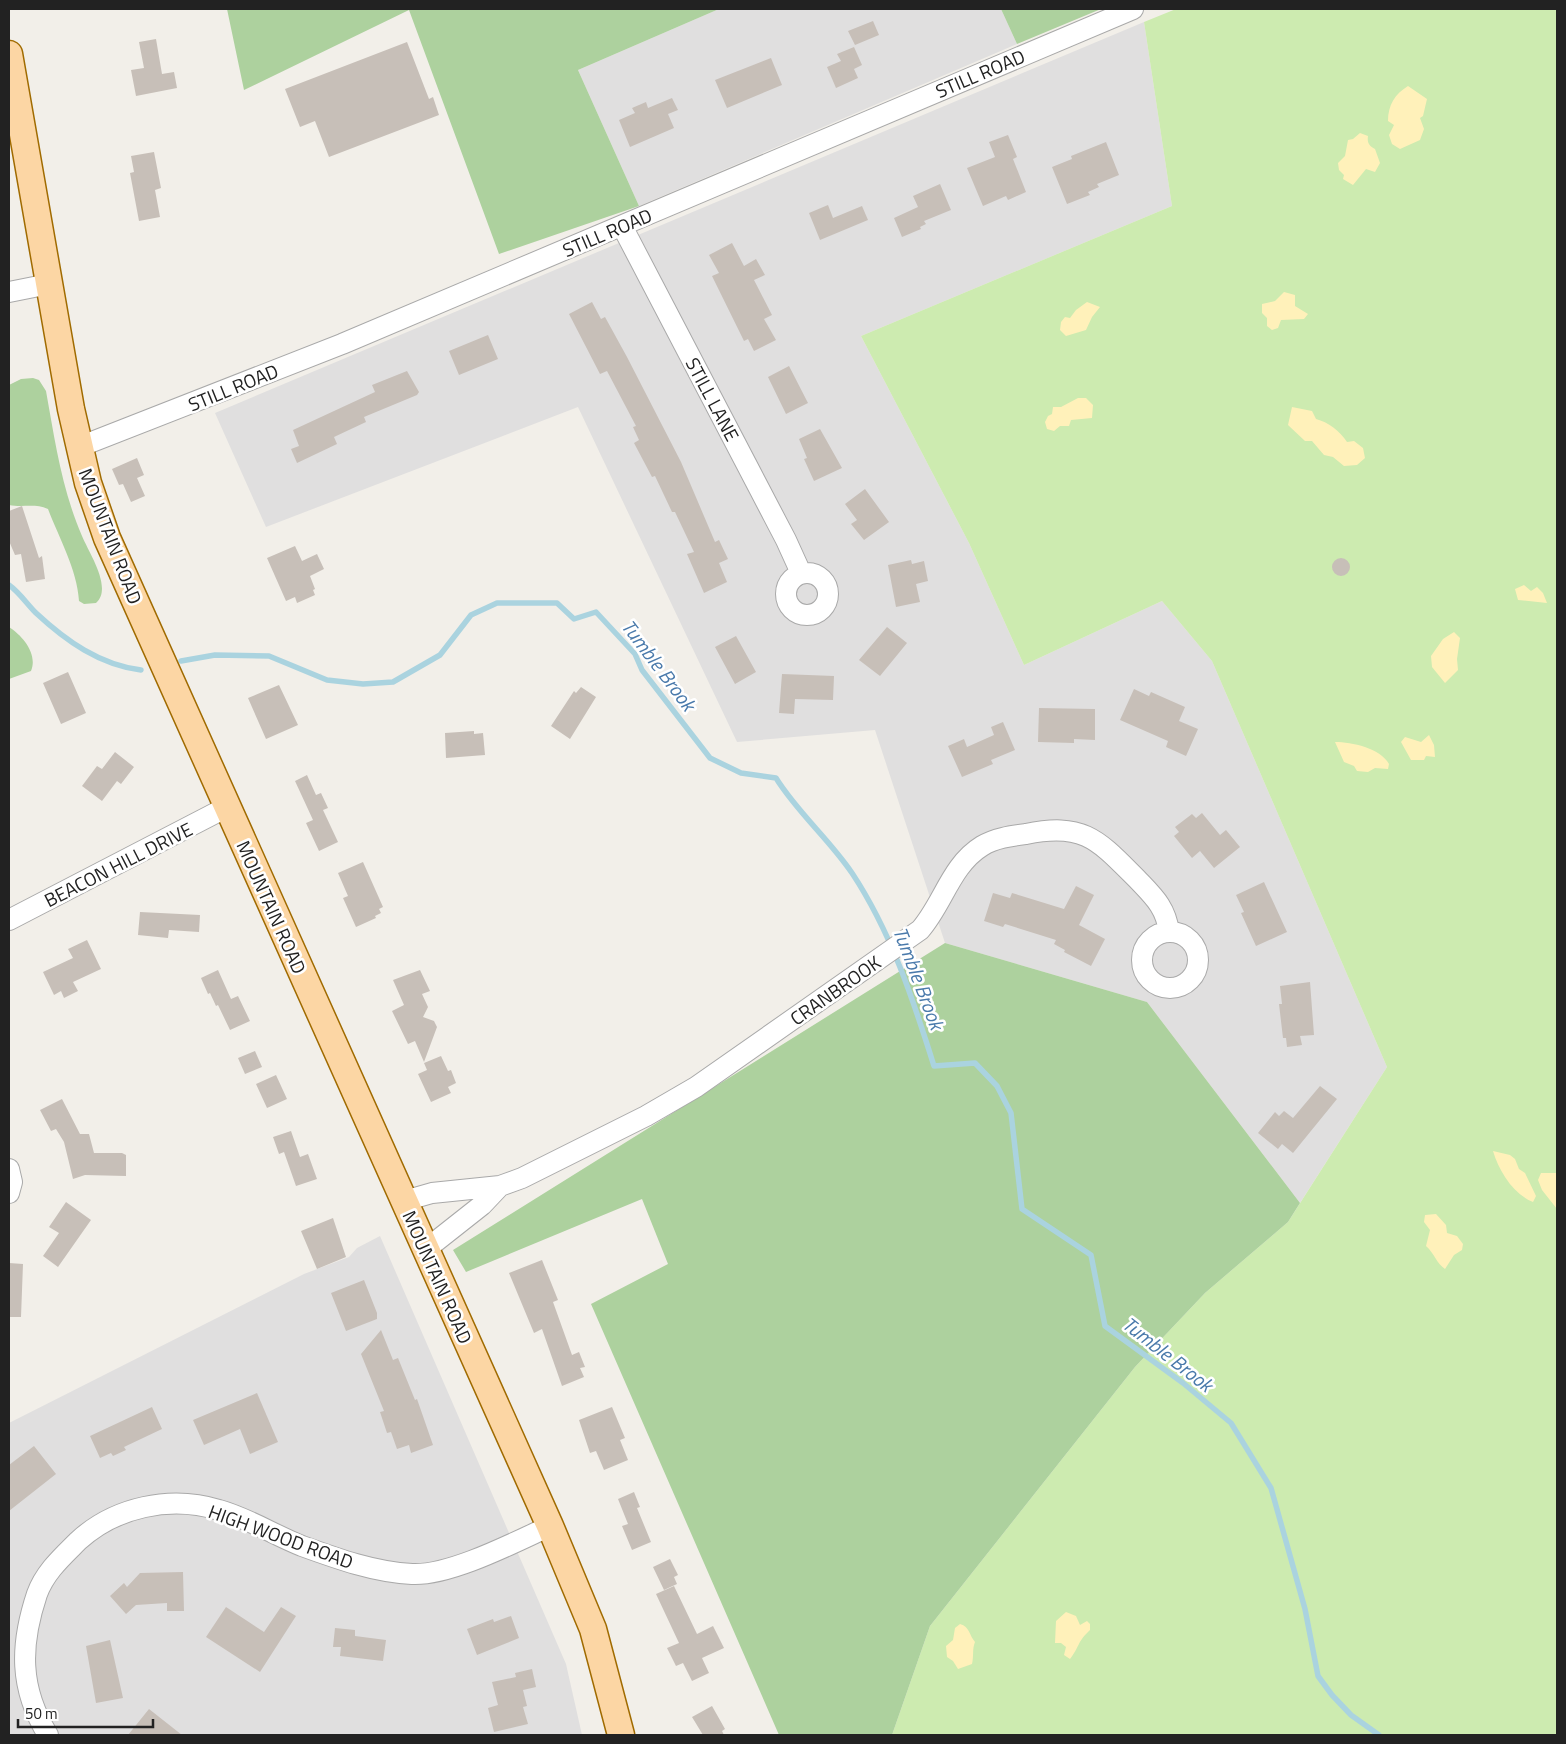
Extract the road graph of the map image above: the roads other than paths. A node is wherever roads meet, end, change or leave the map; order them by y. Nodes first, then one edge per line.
1 (1133, 9) edge
2 (9, 54) edge
3 (622, 226) junction
4 (49, 284) junction
5 (9, 292) edge
6 (79, 447) junction
7 (801, 573) dead end
8 (227, 807) junction
9 (9, 920) edge
10 (1169, 932) dead end
11 (9, 1169) edge
12 (500, 1186) junction
13 (9, 1193) edge
14 (404, 1201) junction
15 (426, 1250) junction
16 (550, 1526) junction
17 (48, 1735) edge
18 (620, 1735) edge

1 - 3 street, STILL ROAD
2 - 4 main road, MOUNTAIN ROAD
3 - 6 street, STILL ROAD
3 - 7 street, STILL LANE
4 - 5 street
4 - 6 main road, MOUNTAIN ROAD
6 - 8 main road, MOUNTAIN ROAD
8 - 9 street, BEACON HILL DRIVE
8 - 14 main road, MOUNTAIN ROAD
10 - 12 street, CRANBROOK
11 - 13 street
12 - 14 street, CRANBROOK
12 - 15 street, CRANBROOK
14 - 15 main road, MOUNTAIN ROAD
15 - 16 main road, MOUNTAIN ROAD
16 - 17 street, HIGH WOOD ROAD
16 - 18 main road, MOUNTAIN ROAD

